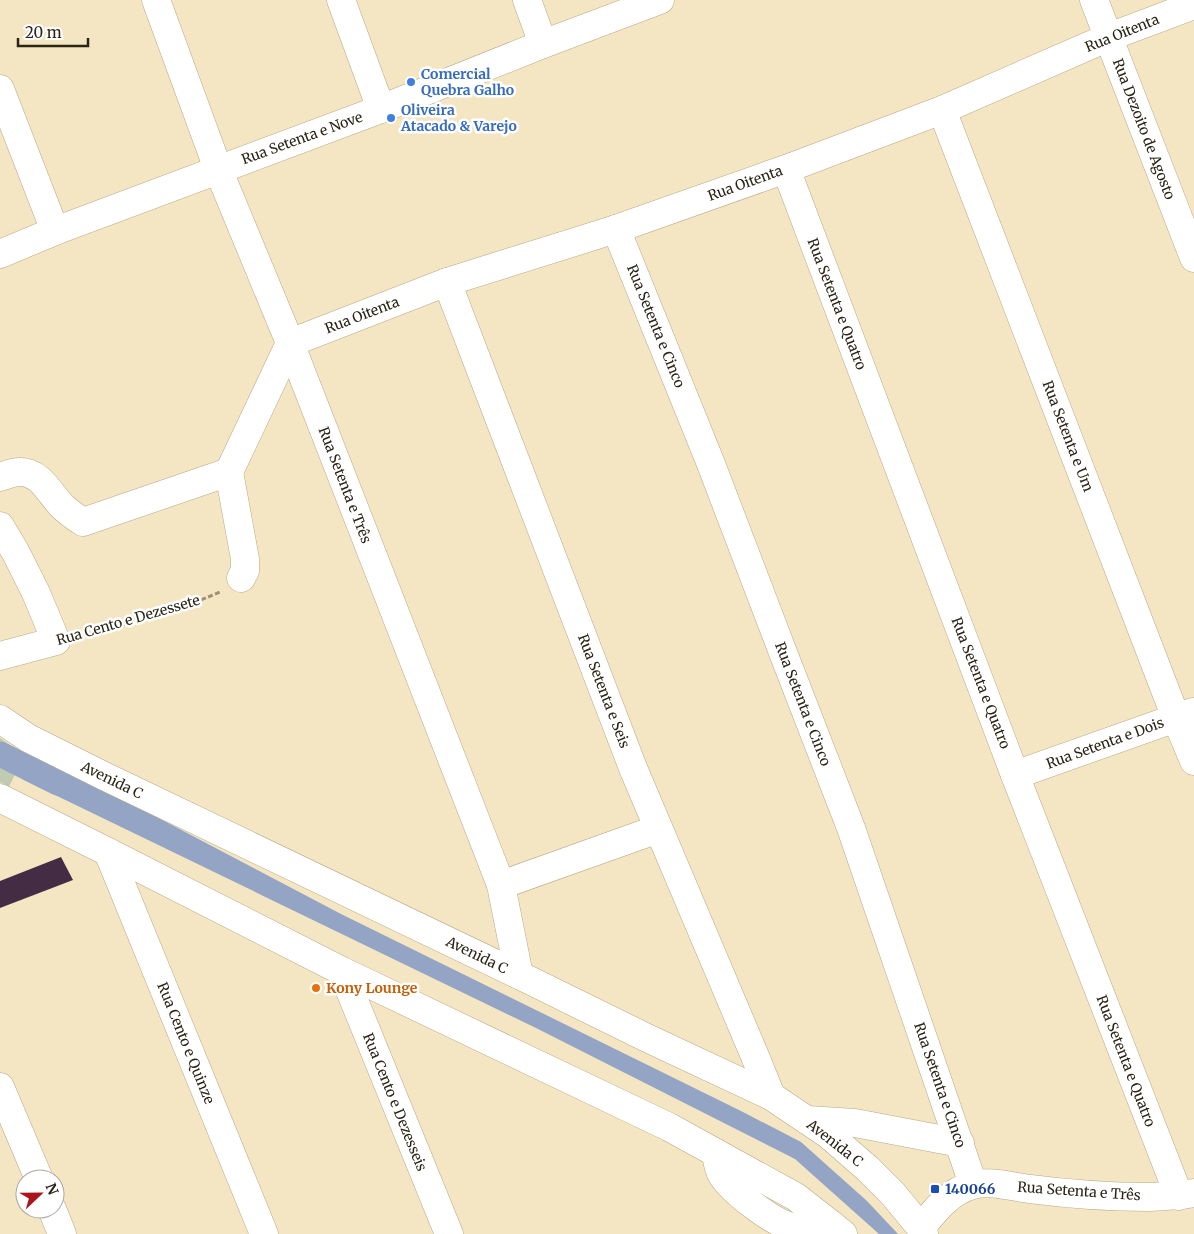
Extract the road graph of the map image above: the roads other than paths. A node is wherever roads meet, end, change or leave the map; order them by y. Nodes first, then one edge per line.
1 (156, 0) edge
2 (341, 0) edge
3 (527, 0) edge
4 (660, 0) edge
5 (1094, 0) edge
6 (1194, 5) edge
7 (1109, 38) junction
8 (543, 44) junction
9 (0, 89) edge
10 (381, 109) junction
11 (942, 110) junction
12 (786, 168) junction
13 (218, 169) junction
14 (616, 229) junction
15 (56, 232) junction
16 (0, 254) edge
17 (1194, 258) edge
18 (447, 282) junction
19 (290, 343) junction
20 (228, 472) junction
21 (0, 477) edge
22 (0, 526) edge
23 (242, 578) road end
24 (0, 656) edge
25 (1185, 714) edge
26 (0, 719) edge
27 (1194, 761) edge
28 (1016, 775) junction
29 (0, 798) edge
30 (658, 829) junction
31 (108, 852) junction
32 (501, 885) junction
33 (342, 971) junction
34 (519, 975) junction
35 (0, 1087) edge
36 (771, 1096) junction
37 (807, 1120) junction
38 (960, 1143) junction
39 (35, 1169) edge
40 (974, 1184) junction
41 (1186, 1194) edge
42 (56, 1219) edge
43 (838, 1229) edge
44 (922, 1231) edge
45 (62, 1234) edge
46 (264, 1234) edge
47 (449, 1234) edge

1 - 13 street, Rua Setenta e Três
2 - 10 street
3 - 8 street
4 - 8 street, Rua Setenta e Nove
5 - 7 street, Rua Dezoito de Agosto
6 - 7 street, Rua Oitenta
7 - 11 street, Rua Oitenta
7 - 17 street, Rua Dezoito de Agosto
8 - 10 street, Rua Setenta e Nove
9 - 15 street
10 - 13 street, Rua Setenta e Nove
11 - 12 street, Rua Oitenta
11 - 25 street, Rua Setenta e Um
12 - 14 street, Rua Oitenta
12 - 28 street, Rua Setenta e Quatro
13 - 15 street, Rua Setenta e Nove
13 - 19 street, Rua Setenta e Três
14 - 18 street, Rua Oitenta
14 - 38 street, Rua Setenta e Cinco
15 - 16 street, Rua Setenta e Nove
18 - 19 street, Rua Oitenta
18 - 30 street, Rua Setenta e Seis
19 - 20 street
19 - 32 street, Rua Setenta e Três
20 - 21 street
20 - 23 street
22 - 24 street, Rua Cento e Dezessete
25 - 27 street, Rua Setenta e Um
25 - 28 street, Rua Setenta e Dois
26 - 34 street, Avenida C
28 - 41 street, Rua Setenta e Quatro
29 - 31 street
30 - 32 street
30 - 36 street, Rua Setenta e Seis
31 - 33 street
31 - 46 street, Rua Cento e Quinze
32 - 34 street, Rua Setenta e Três
33 - 43 street
33 - 47 street, Rua Cento e Dezesseis
34 - 36 street, Avenida C
35 - 39 street
36 - 37 street, Avenida C
37 - 38 street
37 - 44 street, Avenida C
38 - 40 street, Rua Setenta e Cinco
40 - 41 street, Rua Setenta e Três
40 - 44 street, Rua Setenta e Três
42 - 45 street

